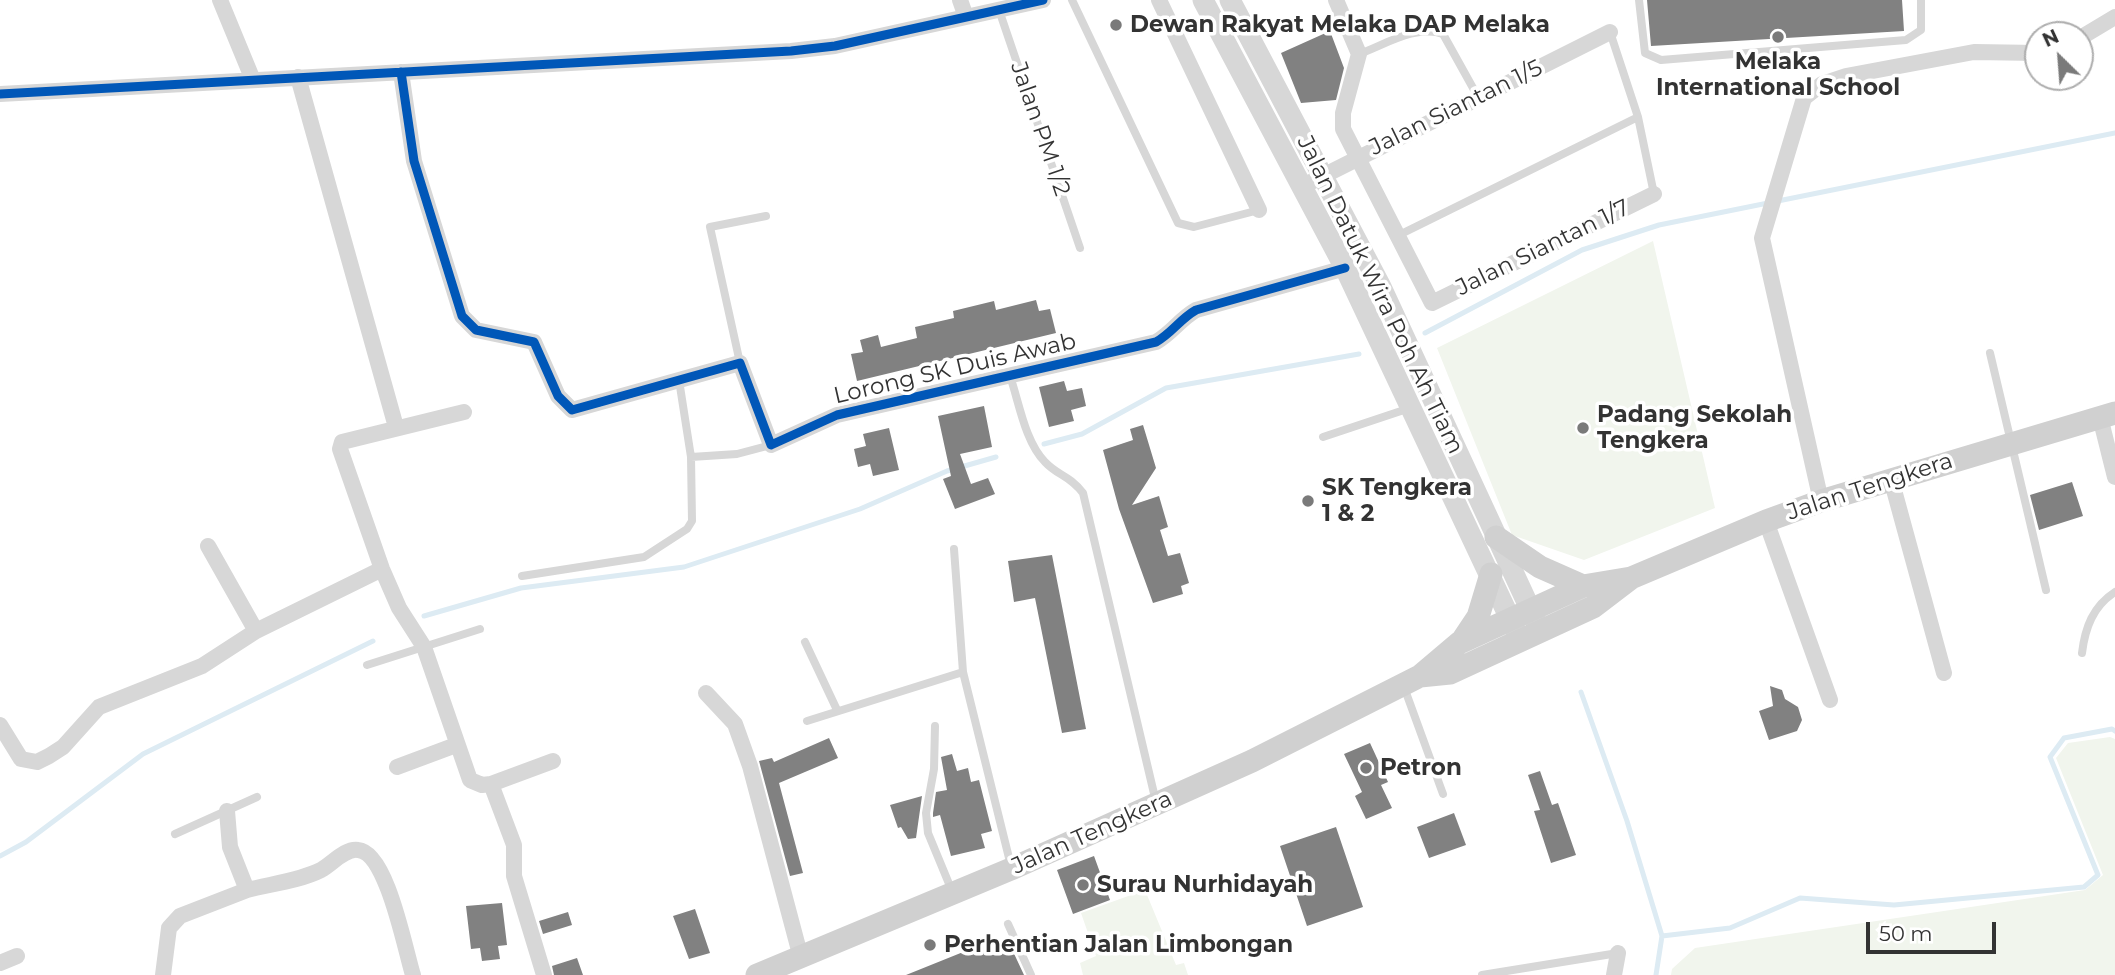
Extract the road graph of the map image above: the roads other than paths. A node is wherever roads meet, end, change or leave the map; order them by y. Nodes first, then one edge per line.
1 (220, 0) edge
2 (960, 0) edge
3 (1043, 0) edge
4 (1072, 0) edge
5 (1159, 0) edge
6 (1203, 0) edge
7 (1230, 0) edge
8 (1336, 0) edge
9 (1639, 0) edge
10 (1921, 0) edge
11 (999, 10) junction
12 (966, 17) junction
13 (2115, 17) edge
14 (2094, 30) edge
15 (1610, 33) joint
16 (2024, 53) edge
17 (1359, 54) junction
18 (401, 72) junction
19 (298, 76) junction
20 (253, 80) junction
21 (0, 94) edge
22 (1478, 97) junction
23 (1638, 117) junction
24 (1356, 158) junction
25 (1323, 175) junction
26 (1303, 186) junction
27 (1654, 194) joint
28 (1259, 210) joint
29 (766, 216) dead end
30 (1397, 236) junction
31 (1080, 248) dead end
32 (1345, 268) junction
33 (1990, 353) dead end
34 (740, 363) junction
35 (1010, 376) junction
36 (679, 380) junction
37 (1412, 407) junction
38 (464, 412) dead end
39 (2107, 415) edge
40 (396, 426) junction
41 (1323, 437) dead end
42 (771, 444) junction
43 (2012, 444) junction
44 (691, 457) junction
45 (2115, 477) edge
46 (1891, 479) junction
47 (1821, 501) junction
48 (1766, 521) junction
49 (1496, 537) junction
50 (208, 546) dead end
51 (954, 549) dead end
52 (382, 569) junction
53 (1491, 574) junction
54 (522, 576) dead end
55 (1631, 578) junction
56 (1583, 586) junction
57 (2046, 590) dead end
58 (2115, 592) edge
59 (1525, 625) junction
60 (480, 629) dead end
61 (256, 631) junction
62 (805, 642) dead end
63 (1460, 643) junction
64 (424, 647) junction
65 (2082, 653) dead end
66 (368, 666) dead end
67 (963, 672) junction
68 (1944, 673) dead end
69 (1411, 680) junction
70 (706, 693) dead end
71 (1830, 700) dead end
72 (837, 710) junction
73 (807, 721) dead end
74 (0, 725) edge
75 (935, 726) dead end
76 (456, 745) junction
77 (553, 761) dead end
78 (397, 767) dead end
79 (491, 783) junction
80 (1443, 794) dead end
81 (257, 797) dead end
82 (1157, 805) junction
83 (227, 811) junction
84 (174, 834) dead end
85 (1011, 869) junction
86 (247, 890) junction
87 (953, 894) junction
88 (1008, 924) dead end
89 (1618, 953) joint
90 (17, 956) dead end
91 (801, 958) junction
92 (0, 963) edge
93 (1518, 972) edge
94 (163, 975) edge
95 (413, 975) edge
96 (544, 975) edge
97 (757, 975) edge
98 (1031, 975) edge
99 (1482, 975) edge
100 (1614, 975) edge

1 - 20 street
2 - 12 street
3 - 11 street
4 - 28 lane
5 - 28 street
6 - 26 street, Jalan Datuk Wira Poh Ah Tiam
7 - 25 street, Jalan Datuk Wira Poh Ah Tiam
8 - 17 street
9 - 10 lane
11 - 12 street
11 - 31 lane, Jalan PM 1/2
12 - 18 street
13 - 14 street
15 - 22 street, Jalan Siantan 1/5
15 - 23 lane
16 - 47 street
17 - 22 lane
17 - 24 street
18 - 19 street
18 - 36 street
19 - 20 street
19 - 40 street
20 - 21 street
22 - 24 street, Jalan Siantan 1/5
23 - 27 lane
23 - 30 lane
24 - 25 street, Jalan Siantan 1/5
24 - 30 street
25 - 26 street, Jalan Siantan 1/5
25 - 49 street, Jalan Datuk Wira Poh Ah Tiam
26 - 32 street, Jalan Datuk Wira Poh Ah Tiam
27 - 30 street, Jalan Siantan 1/7
29 - 34 lane
32 - 35 street, Lorong SK Duis Awab
32 - 37 street, Jalan Datuk Wira Poh Ah Tiam
33 - 43 lane
34 - 36 street
34 - 42 street
35 - 42 street, Lorong SK Duis Awab
35 - 82 lane
36 - 44 lane
37 - 41 lane
37 - 53 street, Jalan Datuk Wira Poh Ah Tiam
38 - 40 street
39 - 43 main road, Jalan Tengkera
39 - 45 street
40 - 52 street
42 - 44 lane
43 - 46 main road, Jalan Tengkera
43 - 57 lane
44 - 54 lane
46 - 47 main road, Jalan Tengkera
46 - 68 street
47 - 48 main road, Jalan Tengkera
48 - 55 main road, Jalan Tengkera
48 - 71 street
49 - 56 main road
49 - 59 street, Jalan Datuk Wira Poh Ah Tiam
50 - 61 street
51 - 67 lane
52 - 61 street
52 - 64 street
53 - 59 street, Jalan Datuk Wira Poh Ah Tiam
53 - 63 main road
55 - 56 main road, Jalan Tengkera
55 - 59 main road, Jalan Tengkera
56 - 59 main road, Jalan Tengkera
58 - 65 lane
59 - 63 main road, Jalan Tengkera
59 - 69 main road, Jalan Tengkera
60 - 64 lane
61 - 74 street
62 - 72 lane
63 - 69 main road, Jalan Tengkera
64 - 66 lane
64 - 76 street
67 - 72 lane
67 - 85 lane
69 - 80 lane
69 - 82 main road, Jalan Tengkera
70 - 91 street
72 - 73 lane
75 - 87 lane
76 - 78 street
76 - 79 street
77 - 79 street
79 - 96 street
81 - 83 lane
82 - 85 main road, Jalan Tengkera
83 - 84 lane
83 - 86 street
85 - 87 main road, Jalan Tengkera
86 - 94 street
86 - 95 street
87 - 91 main road, Jalan Tengkera
88 - 98 lane
89 - 93 lane
89 - 100 street
90 - 92 street
91 - 97 main road, Jalan Tengkera
93 - 99 lane

